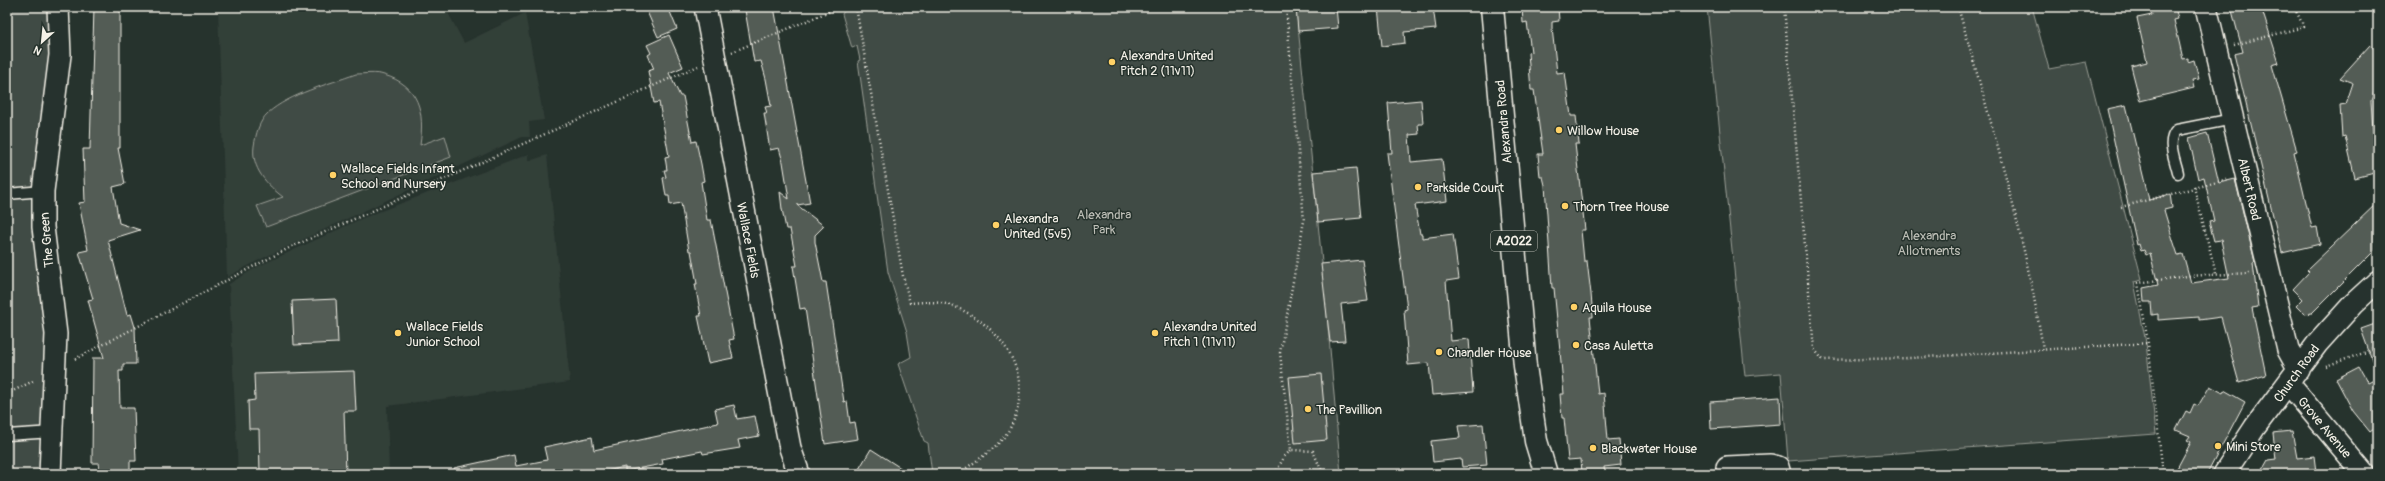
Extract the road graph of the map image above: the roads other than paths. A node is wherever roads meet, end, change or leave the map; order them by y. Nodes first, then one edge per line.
1 (58, 7) edge
2 (705, 7) edge
3 (1492, 7) edge
4 (2206, 7) edge
5 (2233, 119) junction
6 (2178, 173) dead end
7 (43, 191) junction
8 (7, 194) edge
9 (2378, 281) edge
10 (2294, 377) junction
11 (53, 432) junction
12 (7, 435) edge
13 (1726, 467) dead end
14 (2368, 471) edge
15 (797, 473) edge
16 (1543, 473) edge
17 (50, 474) edge
18 (1780, 474) edge
19 (2224, 474) edge

1 - 7 street, The Green
2 - 15 street, Wallace Fields
3 - 16 main road, Alexandra Road / A2022
4 - 5 street, Albert Road
5 - 6 lane
5 - 10 street, Albert Road
7 - 8 lane
7 - 11 street, The Green
9 - 10 street, Church Road
10 - 14 street, Grove Avenue
10 - 19 street, Church Road
11 - 12 lane
11 - 17 street, The Green
13 - 18 street

